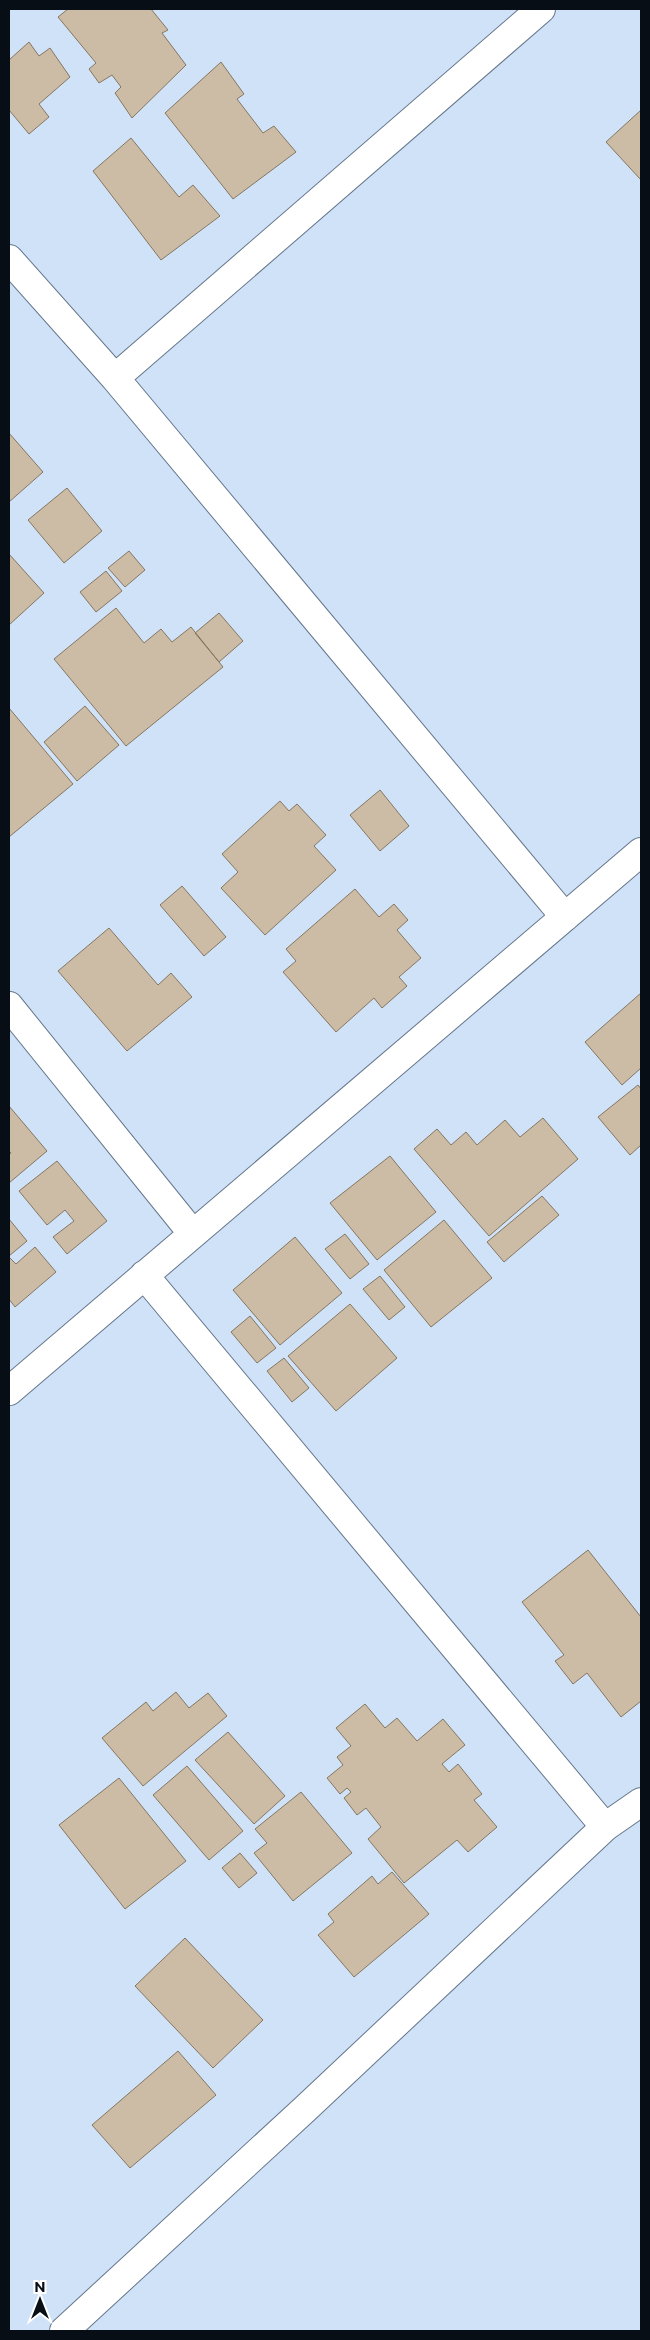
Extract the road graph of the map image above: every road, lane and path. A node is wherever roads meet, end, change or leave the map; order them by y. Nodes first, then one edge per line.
1 (541, 9) edge
2 (9, 259) edge
3 (115, 378) junction
4 (641, 852) edge
5 (565, 916) junction
6 (9, 1006) edge
7 (193, 1234) junction
8 (144, 1275) junction
9 (9, 1390) edge
10 (641, 1802) edge
11 (605, 1827) junction
12 (64, 2331) edge

1 - 3 street
2 - 3 street
3 - 5 street
4 - 5 street
5 - 7 street
6 - 7 street
7 - 8 street
8 - 9 street
8 - 11 street
10 - 11 street
11 - 12 street

